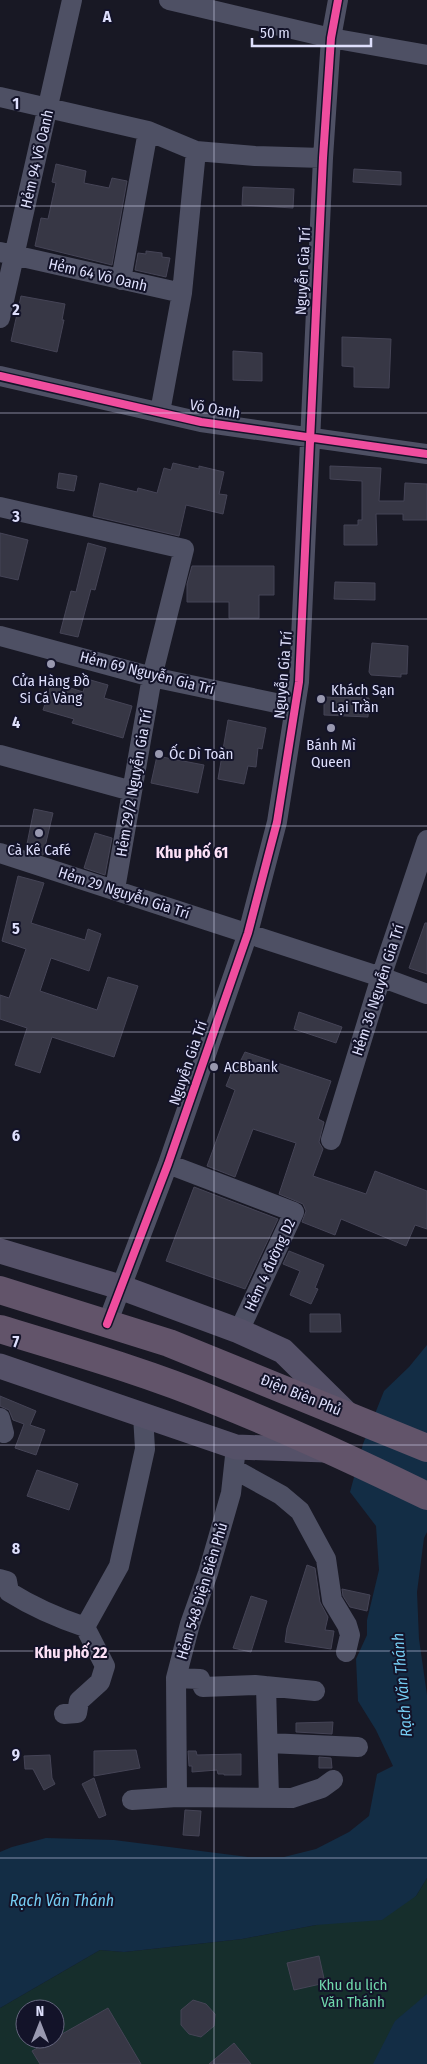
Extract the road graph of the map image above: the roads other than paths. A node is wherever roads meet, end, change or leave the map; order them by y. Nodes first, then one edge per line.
1 (72, 0) edge
2 (169, 0) edge
3 (338, 0) edge
4 (331, 38) junction
5 (427, 55) edge
6 (0, 97) edge
7 (49, 107) junction
8 (148, 131) junction
9 (196, 151) junction
10 (323, 158) junction
11 (7, 254) edge
12 (121, 280) junction
13 (182, 293) junction
14 (0, 318) edge
15 (0, 376) edge
16 (160, 412) junction
17 (309, 437) junction
18 (427, 454) edge
19 (0, 507) edge
20 (0, 636) edge
21 (152, 677) junction
22 (295, 707) junction
23 (0, 754) edge
24 (132, 791) junction
25 (427, 840) edge
26 (0, 853) edge
27 (115, 889) junction
28 (248, 933) junction
29 (381, 976) junction
30 (427, 994) edge
31 (331, 1140) dead end
32 (168, 1164) junction
33 (0, 1251) edge
34 (120, 1287) junction
35 (0, 1290) edge
36 (107, 1324) junction
37 (0, 1329) edge
38 (239, 1331) junction
39 (0, 1366) edge
40 (348, 1414) junction
41 (143, 1415) junction
42 (427, 1448) edge
43 (333, 1451) junction
44 (235, 1458) junction
45 (427, 1496) edge
46 (0, 1579) edge
47 (84, 1628) junction
48 (346, 1652) dead end
49 (176, 1678) junction
50 (266, 1686) junction
51 (315, 1691) dead end
52 (64, 1714) dead end
53 (268, 1743) junction
54 (358, 1746) dead end
55 (334, 1780) dead end
56 (177, 1797) junction
57 (269, 1798) junction
58 (132, 1800) dead end

1 - 7 street, Hẻm 94 Võ Oanh
2 - 4 street
3 - 4 street, Nguyễn Gia Trí
4 - 5 street
4 - 10 street, Nguyễn Gia Trí
6 - 7 street
7 - 8 street
7 - 11 street, Hẻm 94 Võ Oanh
8 - 9 street
8 - 12 street
9 - 10 street
9 - 13 street
10 - 17 street, Nguyễn Gia Trí
11 - 12 street, Hẻm 64 Võ Oanh
11 - 14 street, Hẻm 94 Võ Oanh
12 - 13 street, Hẻm 64 Võ Oanh
13 - 16 street
15 - 16 street, Võ Oanh
16 - 17 street, Võ Oanh
17 - 18 street, Võ Oanh
17 - 22 street, Nguyễn Gia Trí
19 - 21 street, Hẻm 29/2 Nguyễn Gia Trí
20 - 21 street, Hẻm 69 Nguyễn Gia Trí
21 - 22 street, Hẻm 69 Nguyễn Gia Trí
21 - 24 street, Hẻm 29/2 Nguyễn Gia Trí
22 - 28 street, Nguyễn Gia Trí
23 - 24 street
24 - 27 street, Hẻm 29/2 Nguyễn Gia Trí
25 - 29 street, Hẻm 36 Nguyễn Gia Trí
26 - 27 street, Hẻm 29 Nguyễn Gia Trí
27 - 28 street, Hẻm 29 Nguyễn Gia Trí
28 - 29 street, Hẻm 29 Nguyễn Gia Trí
28 - 32 street, Nguyễn Gia Trí
29 - 30 street, Hẻm 29 Nguyễn Gia Trí
29 - 31 street, Hẻm 36 Nguyễn Gia Trí
32 - 34 street, Nguyễn Gia Trí
32 - 38 street, Hẻm 4 đường D2
33 - 34 main road, Điện Biên Phủ
34 - 36 street, Nguyễn Gia Trí
34 - 38 main road, Điện Biên Phủ
35 - 36 highway, Điện Biên Phủ
36 - 40 highway, Điện Biên Phủ
37 - 43 highway
38 - 40 main road, Điện Biên Phủ
39 - 41 main road
40 - 42 highway
41 - 44 main road
41 - 47 street
43 - 44 main road
43 - 45 highway
44 - 48 street
44 - 49 street, Hẻm 548 Điện Biên Phủ
46 - 47 street
47 - 52 street
49 - 50 street
49 - 56 street, Hẻm 548 Điện Biên Phủ
50 - 51 street
50 - 53 street
53 - 54 street
53 - 57 street
55 - 57 street
56 - 57 street
56 - 58 street

